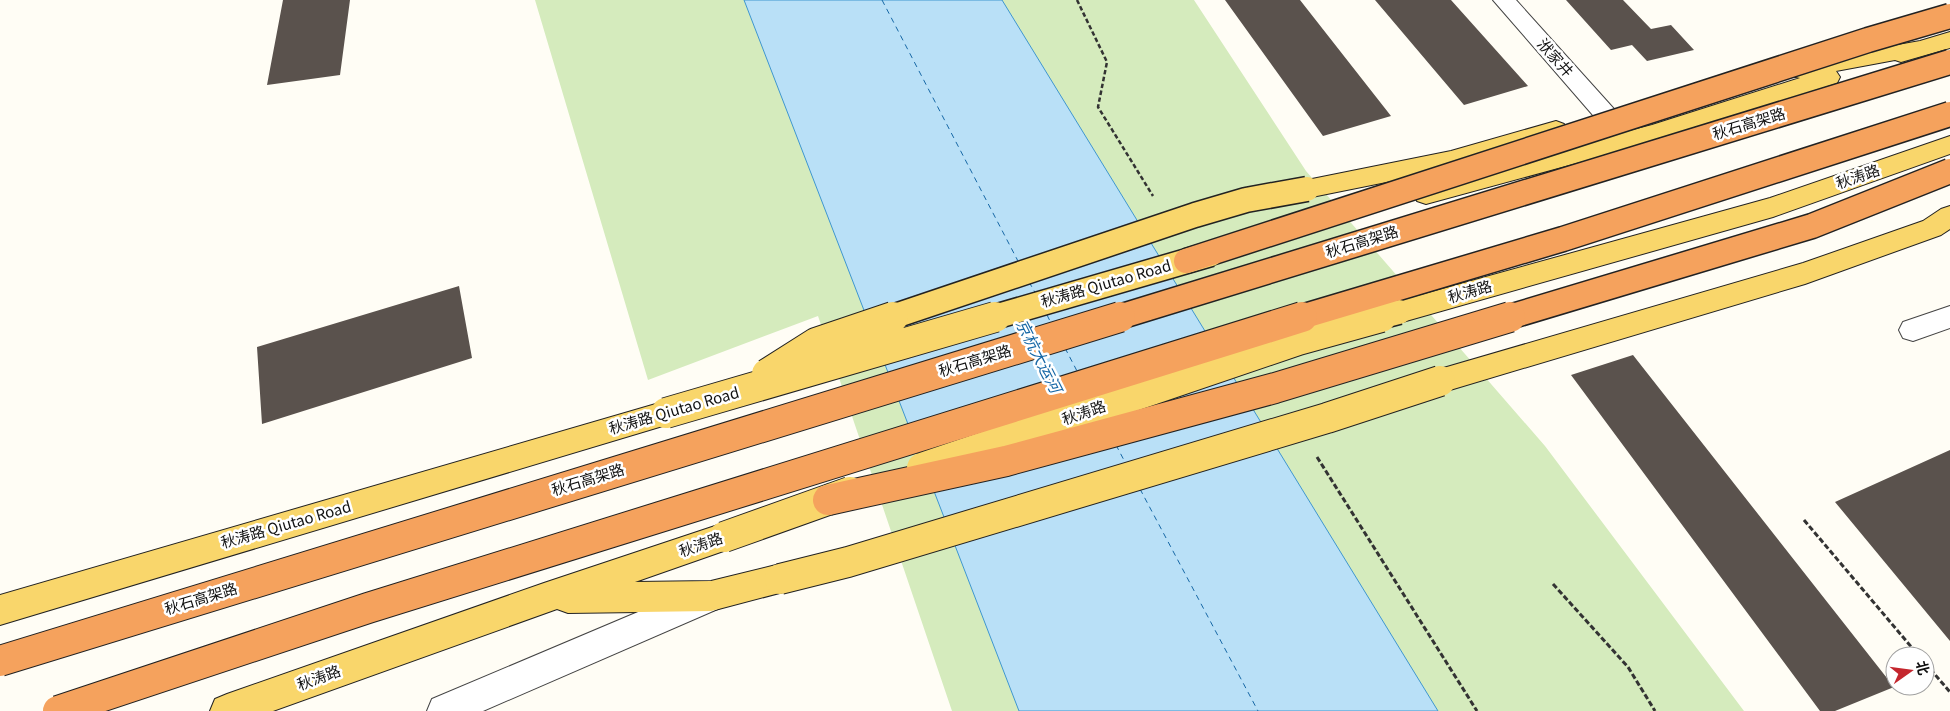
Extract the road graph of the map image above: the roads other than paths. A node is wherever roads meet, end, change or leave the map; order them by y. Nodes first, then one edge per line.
1 (1504, 0) edge
2 (1950, 16) edge
3 (1950, 40) edge
4 (1918, 48) junction
5 (1950, 62) edge
6 (1950, 114) edge
7 (1606, 115) junction
8 (1950, 145) edge
9 (1950, 171) edge
10 (1950, 216) edge
11 (1186, 261) junction
12 (1950, 317) edge
13 (1913, 330) dead end
14 (742, 391) junction
15 (828, 500) junction
16 (711, 596) junction
17 (544, 598) junction
18 (0, 610) edge
19 (0, 660) edge
20 (58, 711) edge
21 (227, 711) edge
22 (444, 711) edge

1 - 7 street, 洑家井
2 - 11 highway, bridge
3 - 4 main road
4 - 7 main road
4 - 11 main road, 秋涛路 Qiutao Road, bridge
5 - 19 highway, 秋石高架路, bridge
6 - 20 highway, bridge
7 - 14 main road, bridge
8 - 15 main road, 秋涛路, bridge
9 - 15 highway, bridge
10 - 16 main road, bridge
11 - 14 main road, 秋涛路 Qiutao Road, bridge
12 - 13 street
14 - 18 main road, 秋涛路 Qiutao Road, bridge
15 - 17 main road, 秋涛路, bridge
16 - 17 main road
16 - 22 street
17 - 21 main road, 秋涛路

